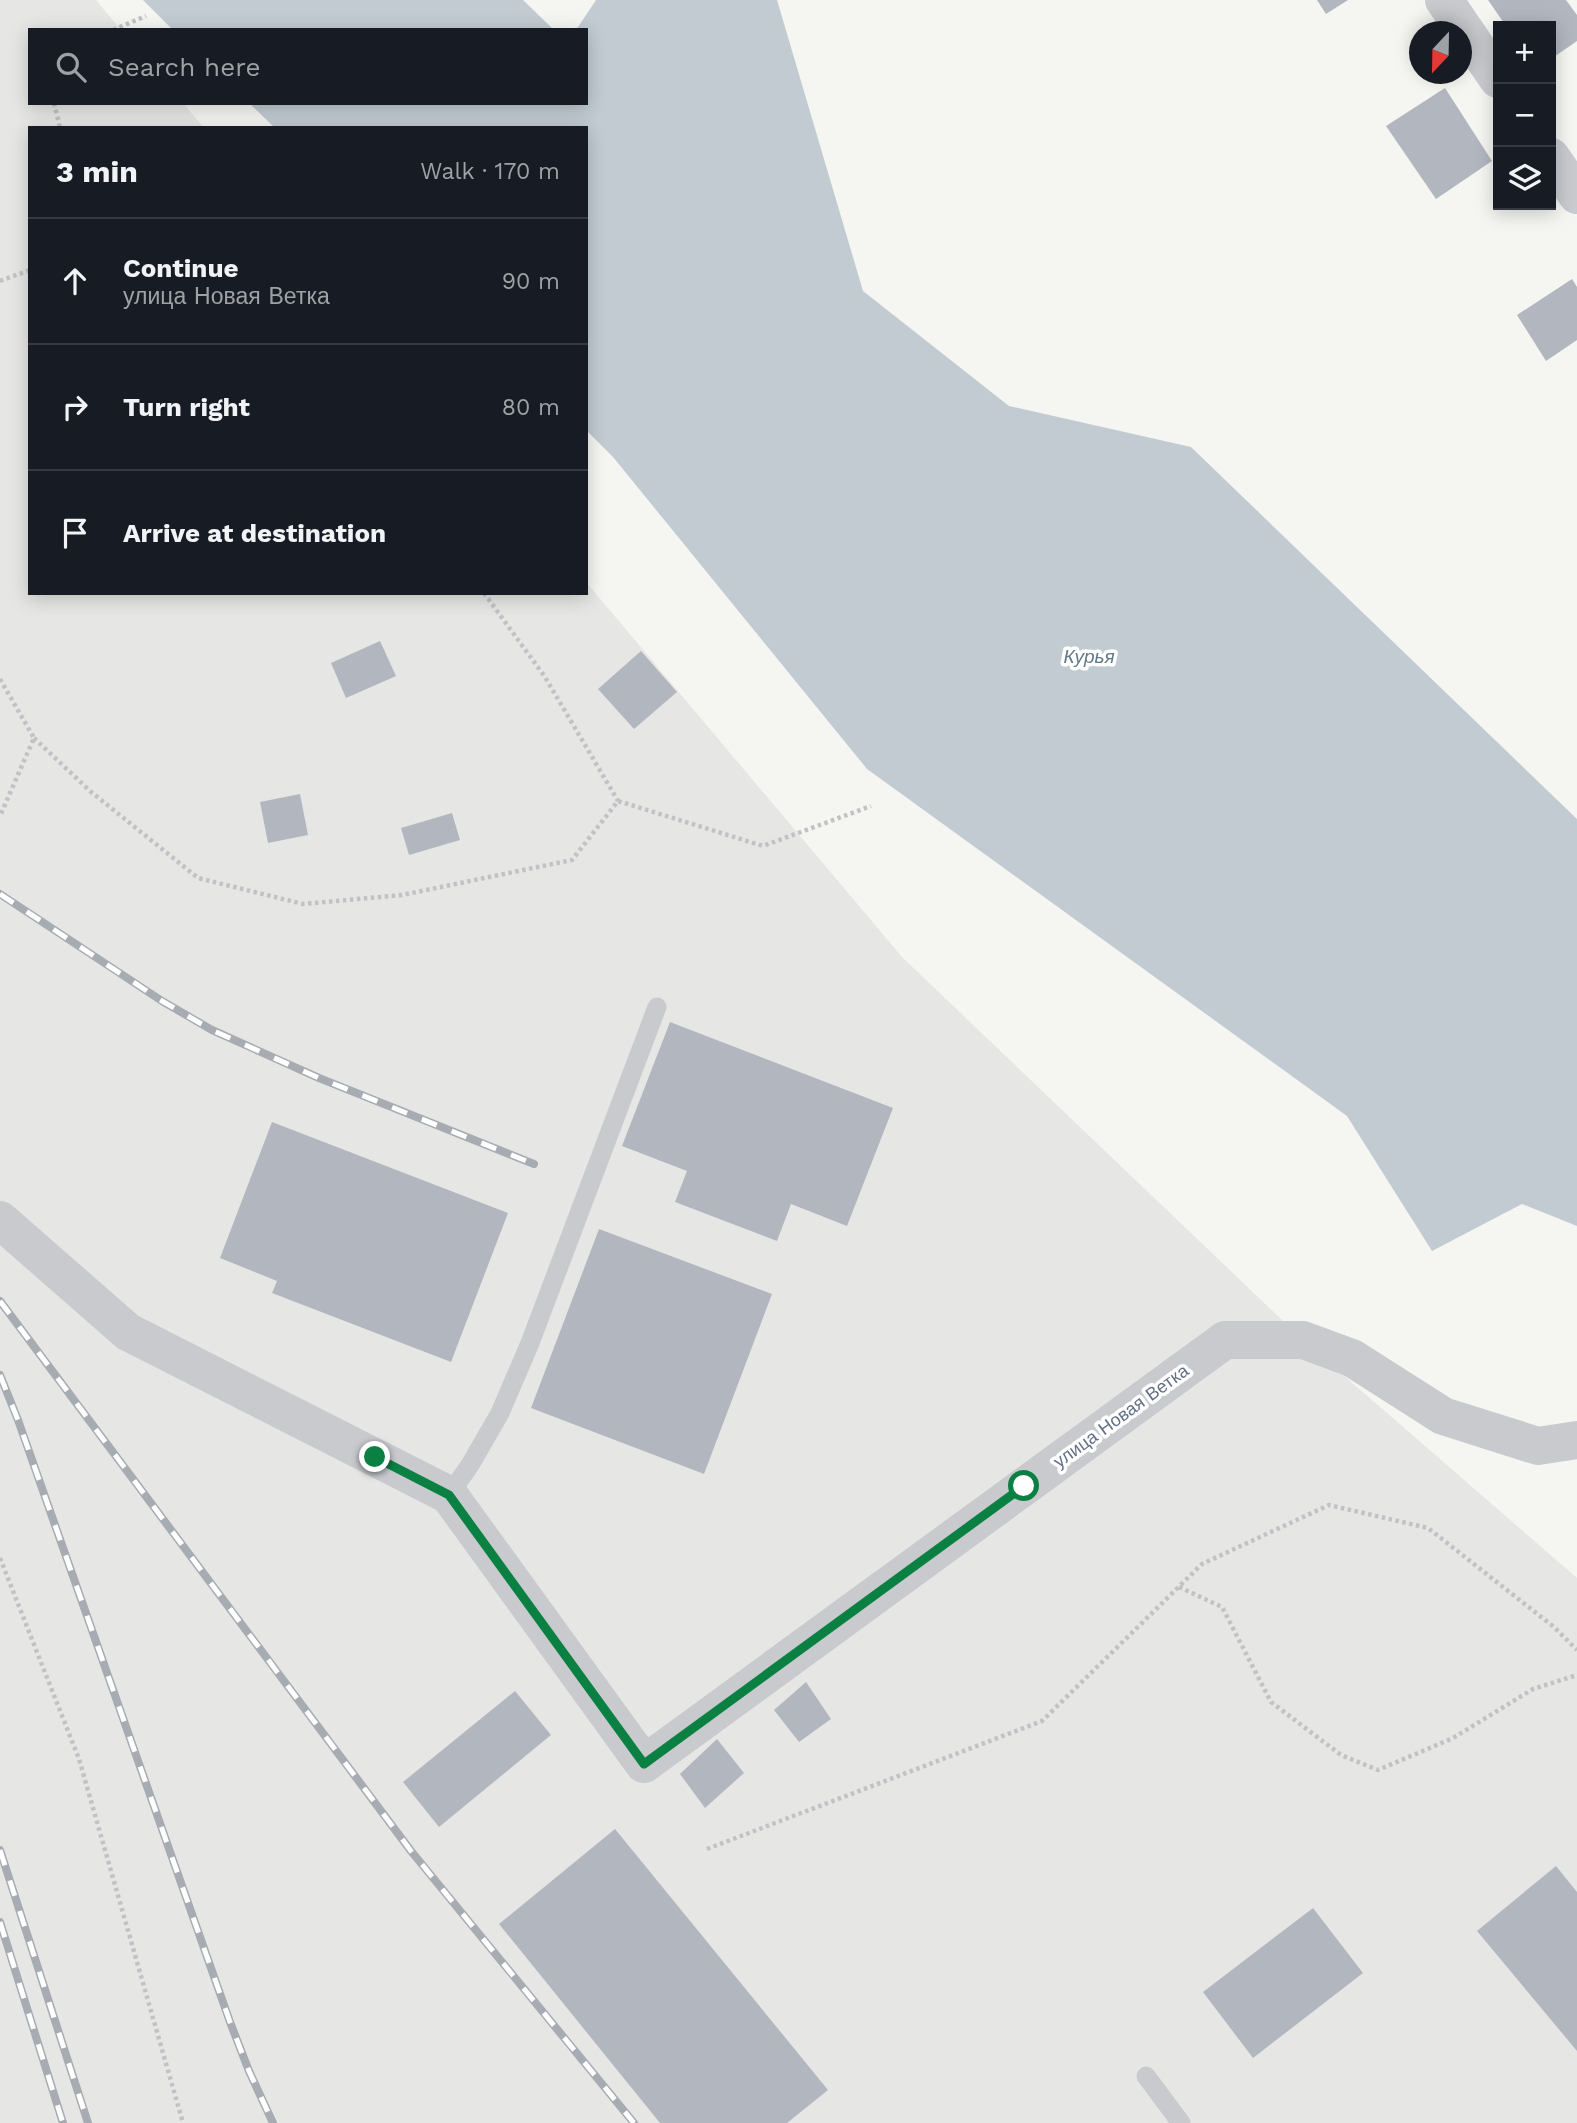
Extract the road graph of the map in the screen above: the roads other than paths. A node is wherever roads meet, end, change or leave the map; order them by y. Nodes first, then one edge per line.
1 (1444, 0) edge
2 (1493, 72) edge
3 (1556, 164) edge
4 (1577, 195) edge
5 (657, 1007) dead end
6 (0, 1220) edge
7 (1577, 1440) edge
8 (449, 1495) junction
9 (1146, 2076) dead end
10 (1181, 2123) edge

1 - 2 street
3 - 4 street
5 - 8 lane
6 - 8 street
7 - 8 street, улица Новая Ветка
9 - 10 lane

